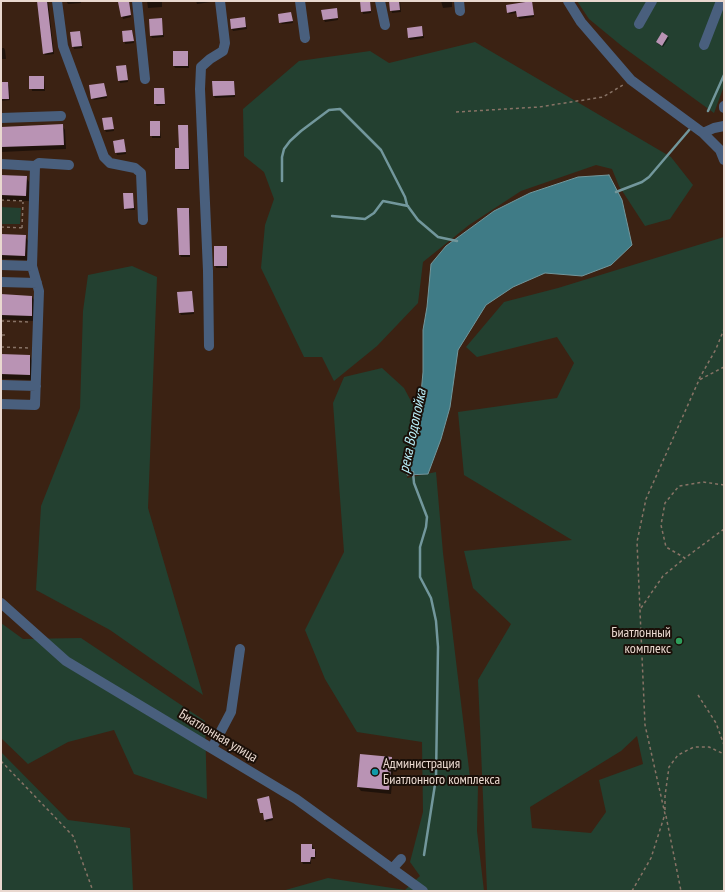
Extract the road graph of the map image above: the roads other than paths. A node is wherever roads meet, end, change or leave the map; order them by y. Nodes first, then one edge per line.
1 (57, 1) edge
2 (137, 1) edge
3 (220, 1) edge
4 (300, 1) edge
5 (380, 1) edge
6 (568, 1) edge
7 (652, 1) edge
8 (721, 1) edge
9 (639, 24) dead end
10 (385, 25) dead end
11 (305, 38) dead end
12 (704, 45) dead end
13 (145, 79) dead end
14 (61, 116) dead end
15 (1, 118) edge
16 (724, 126) edge
17 (703, 133) junction
18 (724, 160) edge
19 (1, 164) edge
20 (69, 165) dead end
21 (35, 166) junction
22 (143, 220) dead end
23 (1, 265) edge
24 (32, 266) junction
25 (1, 282) edge
26 (37, 283) junction
27 (209, 346) dead end
28 (1, 385) edge
29 (36, 386) junction
30 (1, 404) edge
31 (1, 603) edge
32 (240, 649) dead end
33 (212, 748) junction
34 (402, 859) dead end
35 (392, 869) junction
36 (423, 891) edge

1 - 22 street
2 - 13 street
3 - 27 street
4 - 11 street
5 - 10 street
6 - 17 street
7 - 9 street
8 - 12 street
14 - 15 street
16 - 17 street
17 - 18 street
19 - 21 street
20 - 21 street
21 - 24 street
23 - 24 street
24 - 26 street
25 - 26 street
26 - 29 street
28 - 29 street
29 - 30 street
31 - 33 street, Биатлонная улица
32 - 33 street
33 - 35 street, Биатлонная улица
34 - 35 street
35 - 36 street, Биатлонная улица

